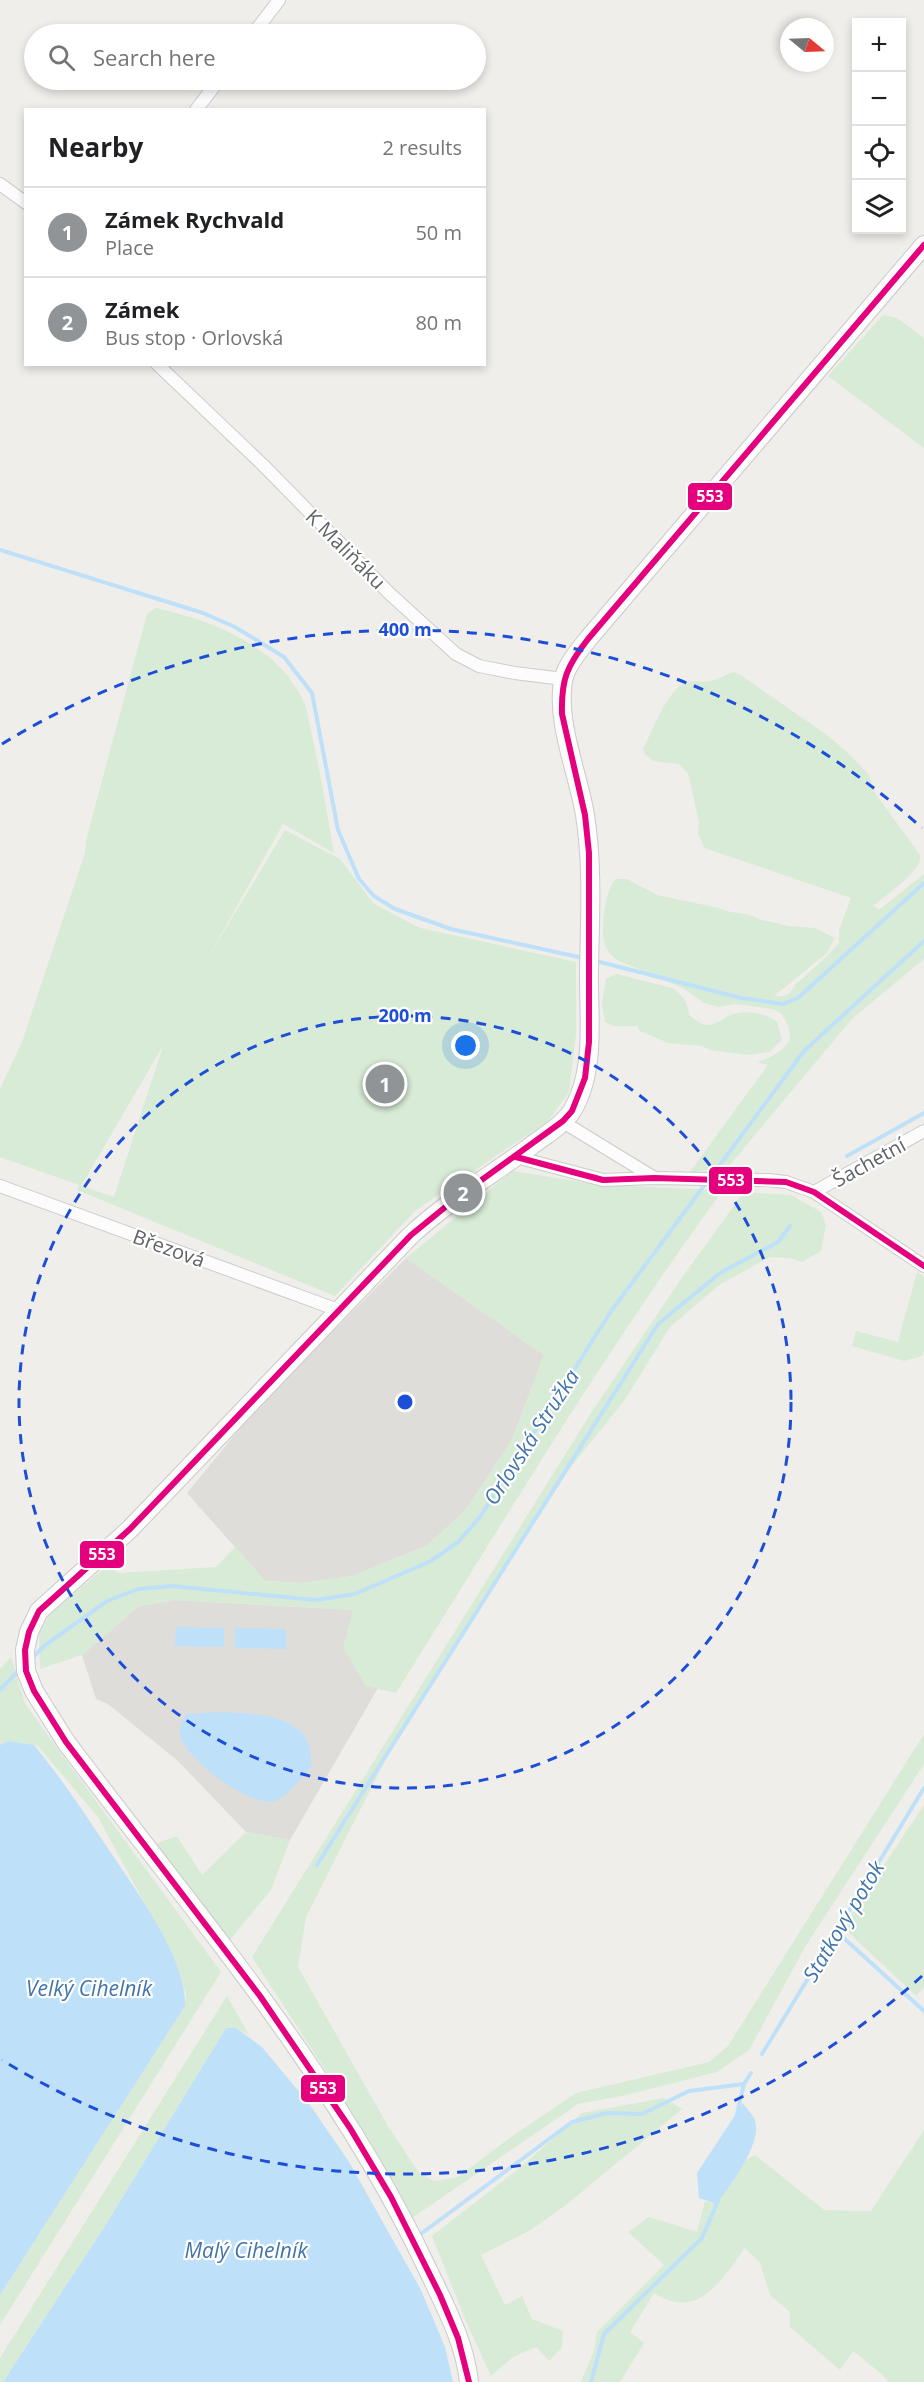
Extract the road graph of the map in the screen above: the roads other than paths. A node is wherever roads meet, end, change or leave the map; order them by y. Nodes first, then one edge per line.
1 (279, 0) edge
2 (261, 24) edge
3 (211, 90) edge
4 (198, 108) edge
5 (0, 184) edge
6 (24, 202) edge
7 (924, 245) edge
8 (159, 366) edge
9 (563, 679) junction
10 (563, 1122) junction
11 (924, 1131) edge
12 (516, 1157) junction
13 (654, 1178) junction
14 (0, 1186) edge
15 (814, 1192) junction
16 (924, 1266) edge
17 (338, 1310) junction
18 (469, 2382) edge

1 - 2 street
3 - 4 street
5 - 6 street
7 - 9 main road
8 - 9 street, K Maliňáku
9 - 10 main road
10 - 12 main road
10 - 13 street
11 - 15 street, Šachetní
12 - 13 street, Šachetní
12 - 17 main road
13 - 15 street, Šachetní
14 - 17 street, Březová
15 - 16 street, Šachetní
17 - 18 main road

